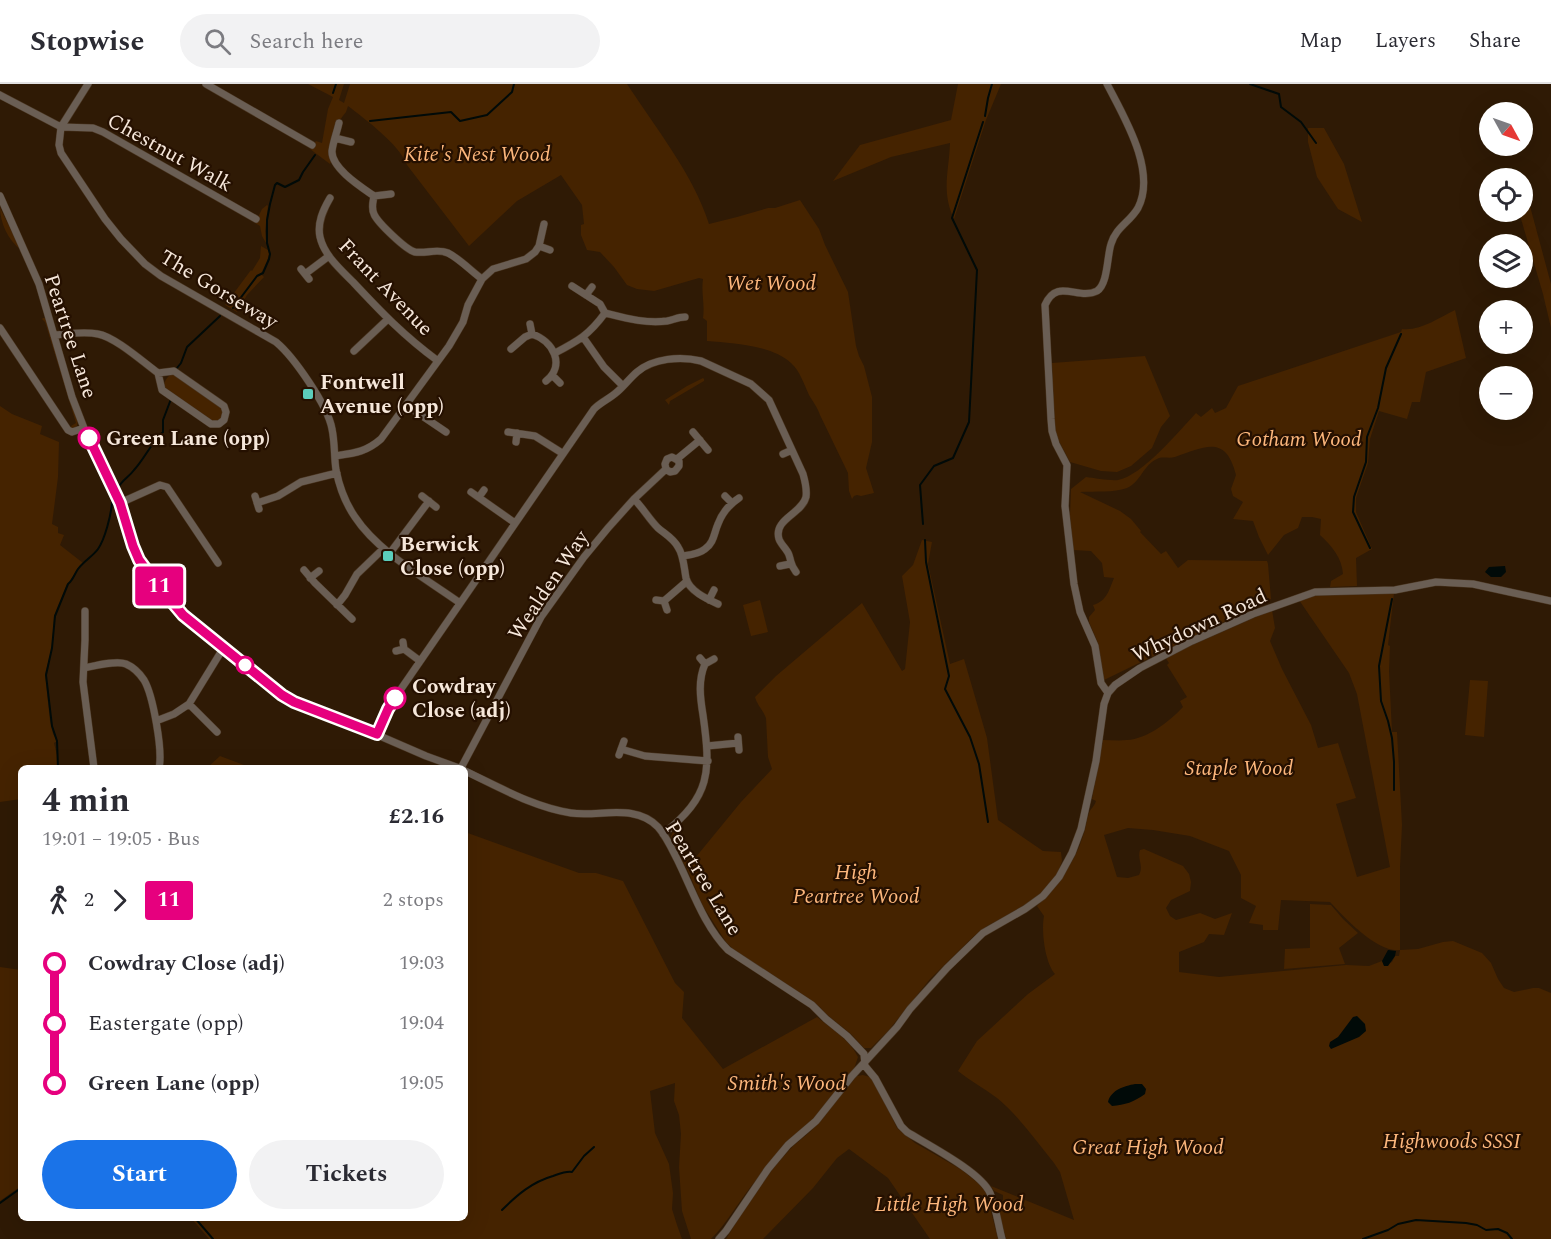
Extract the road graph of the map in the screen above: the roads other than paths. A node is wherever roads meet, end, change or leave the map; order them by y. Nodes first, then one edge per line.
1 (88, 84) edge
2 (206, 84) edge
3 (1107, 84) edge
4 (0, 95) edge
5 (339, 123) dead end
6 (61, 127) junction
7 (335, 138) junction
8 (351, 142) dead end
9 (312, 145) dead end
10 (391, 195) dead end
11 (0, 196) edge
12 (374, 196) junction
13 (330, 198) dead end
14 (256, 219) dead end
15 (544, 224) dead end
16 (539, 246) junction
17 (550, 250) dead end
18 (329, 256) junction
19 (305, 274) dead end
20 (482, 279) junction
21 (572, 286) dead end
22 (592, 287) dead end
23 (586, 296) junction
24 (605, 313) junction
25 (685, 317) dead end
26 (388, 320) junction
27 (670, 321) junction
28 (530, 324) dead end
29 (0, 328) edge
30 (672, 329) dead end
31 (532, 334) junction
32 (54, 335) junction
33 (584, 338) junction
34 (511, 349) dead end
35 (355, 351) dead end
36 (555, 353) junction
37 (438, 361) junction
38 (158, 373) junction
39 (553, 376) junction
40 (546, 381) dead end
41 (560, 383) dead end
42 (623, 386) junction
43 (406, 405) junction
44 (443, 427) dead end
45 (84, 428) junction
46 (508, 432) dead end
47 (693, 432) dead end
48 (517, 433) junction
49 (700, 440) junction
50 (516, 442) dead end
51 (708, 450) dead end
52 (792, 450) junction
53 (562, 453) junction
54 (783, 454) dead end
55 (335, 456) junction
56 (336, 472) junction
57 (484, 490) dead end
58 (471, 492) dead end
59 (422, 496) dead end
60 (724, 496) dead end
61 (479, 497) junction
62 (739, 498) dead end
63 (634, 499) junction
64 (429, 501) junction
65 (120, 503) junction
66 (257, 503) dead end
67 (732, 503) junction
68 (436, 507) dead end
69 (515, 523) junction
70 (386, 551) junction
71 (682, 556) junction
72 (219, 563) dead end
73 (790, 564) junction
74 (780, 566) dead end
75 (304, 570) dead end
76 (319, 571) dead end
77 (796, 572) dead end
78 (310, 578) junction
79 (686, 582) junction
80 (714, 590) dead end
81 (656, 600) dead end
82 (709, 600) junction
83 (664, 601) junction
84 (1551, 601) edge
85 (460, 603) junction
86 (718, 603) dead end
87 (337, 604) junction
88 (667, 610) dead end
89 (85, 611) dead end
90 (352, 619) dead end
91 (224, 647) junction
92 (401, 647) dead end
93 (714, 659) dead end
94 (420, 661) junction
95 (84, 668) junction
96 (1108, 693) junction
97 (189, 704) junction
98 (156, 721) junction
99 (218, 734) dead end
100 (377, 734) junction
101 (738, 743) dead end
102 (707, 746) junction
103 (621, 748) dead end
104 (708, 761) junction
105 (94, 765) edge
106 (160, 765) edge
107 (452, 765) edge
108 (462, 765) edge
109 (468, 772) edge
110 (663, 834) junction
111 (865, 1061) junction
112 (719, 1239) edge
113 (1002, 1239) edge

1 - 6 street
2 - 9 street
3 - 96 street
4 - 6 street, Chestnut Walk
5 - 7 street
6 - 14 street, Chestnut Walk
6 - 55 street, The Gorseway
7 - 8 street
7 - 12 street
10 - 12 street
11 - 32 street, Peartree Lane
12 - 20 street
13 - 18 street, Frant Avenue
15 - 16 street
16 - 17 street
16 - 20 street
18 - 19 street
18 - 26 street, Frant Avenue
20 - 37 street
21 - 23 street
22 - 23 street
23 - 24 street
24 - 27 street
24 - 33 street
25 - 27 street
26 - 35 street
26 - 37 street, Frant Avenue
27 - 30 street
28 - 31 street
29 - 45 street
31 - 34 street
31 - 36 street
32 - 38 street
32 - 45 street, Peartree Lane
33 - 36 street
33 - 42 street
36 - 39 street
37 - 43 street
38 - 38 street
39 - 40 street
39 - 41 street
42 - 52 street
42 - 53 street
43 - 44 street
43 - 55 street
45 - 65 street, Peartree Lane
46 - 48 street
47 - 49 street
48 - 50 street
48 - 53 street
49 - 51 street
49 - 63 street, Wealden Way
52 - 54 street
52 - 73 street
53 - 69 street
55 - 56 street, The Gorseway
56 - 66 street
56 - 70 street, The Gorseway
57 - 61 street
58 - 61 street
59 - 64 street
60 - 67 street
61 - 69 street
62 - 67 street
63 - 71 street
63 - 108 street, Wealden Way
64 - 68 street
64 - 70 street
65 - 72 street
65 - 91 street, Peartree Lane
67 - 71 street
69 - 85 street
70 - 85 street, The Gorseway
70 - 87 street
71 - 79 street
73 - 74 street
73 - 77 street
75 - 78 street
76 - 78 street
78 - 87 street
79 - 82 street
79 - 83 street
80 - 82 street
81 - 83 street
82 - 86 street
83 - 88 street
84 - 96 street, Whydown Road
85 - 94 street
87 - 90 street
89 - 95 street
91 - 97 street
91 - 100 street, Peartree Lane
92 - 94 street
93 - 102 street
94 - 100 street
95 - 98 street
95 - 105 street
96 - 111 street
97 - 98 street
97 - 99 street
98 - 106 street
100 - 107 street, Peartree Lane
101 - 102 street
102 - 104 street
103 - 104 street
104 - 110 street
109 - 110 street, Peartree Lane
110 - 111 street, Peartree Lane
111 - 112 street
111 - 113 street, Peartree Lane

